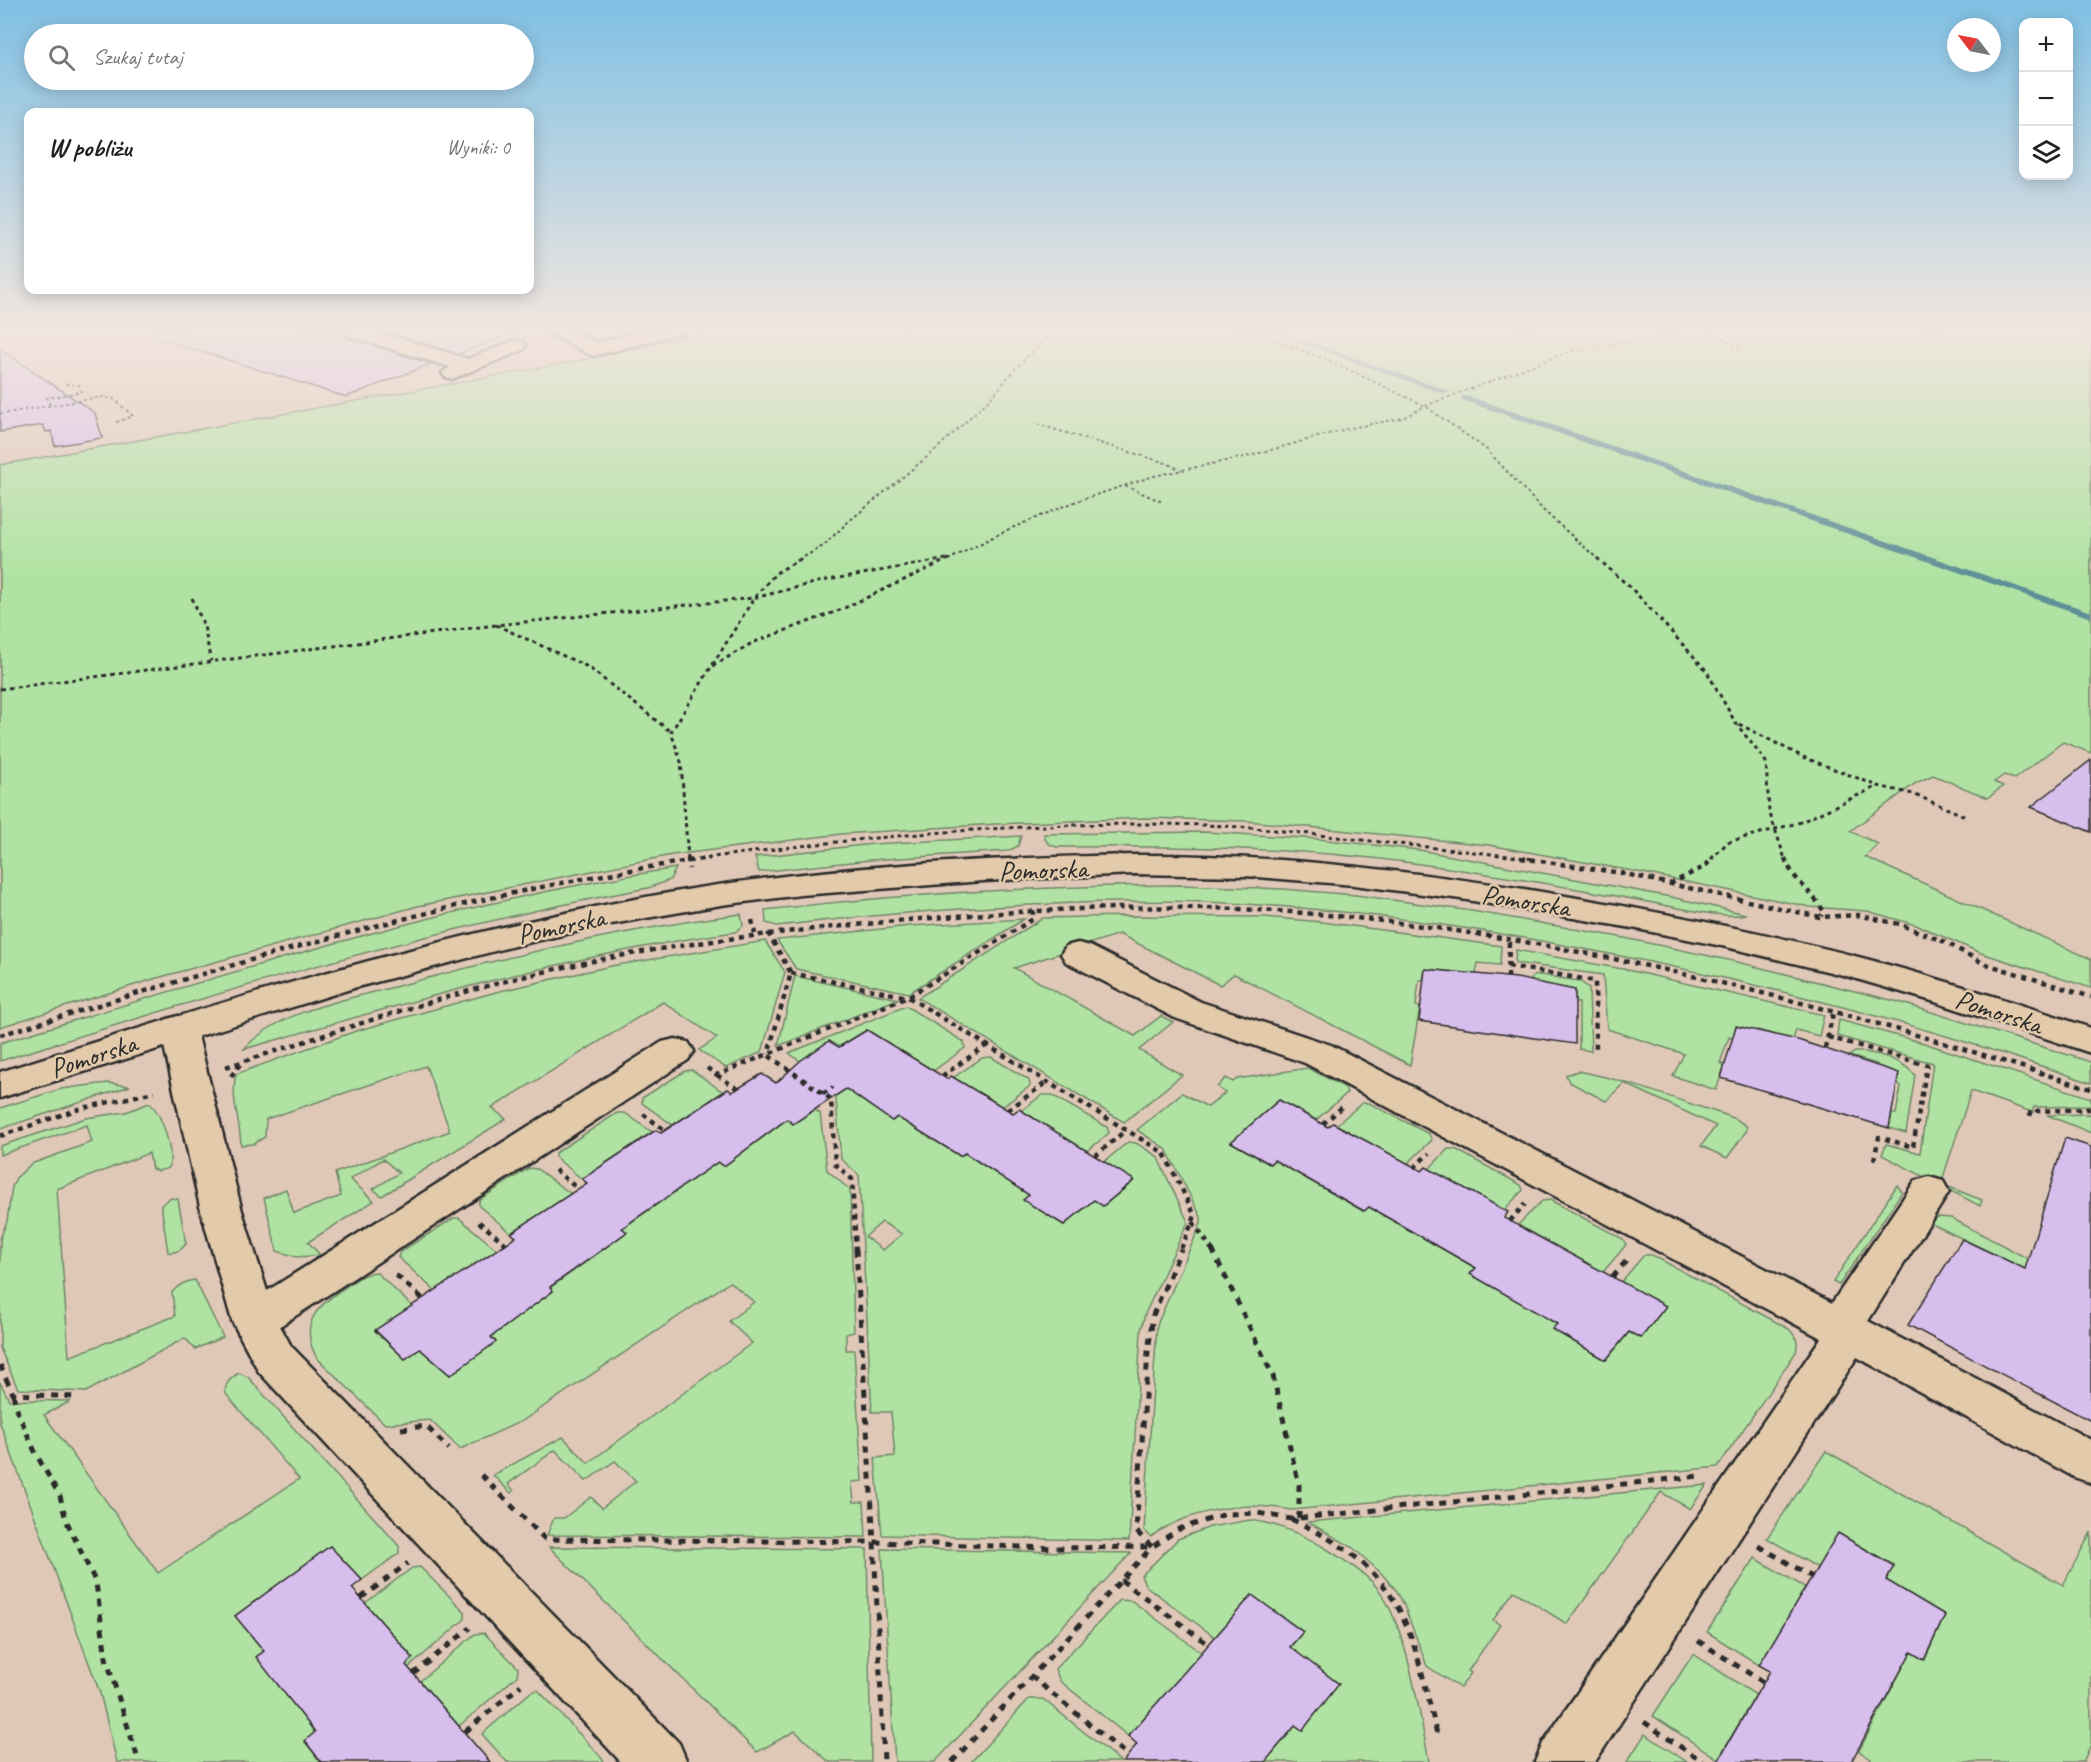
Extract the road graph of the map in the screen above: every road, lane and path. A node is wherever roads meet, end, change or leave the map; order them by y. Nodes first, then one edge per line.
1 (15, 411) edge
2 (128, 411) edge
3 (977, 411) edge
4 (1415, 411) edge
5 (1432, 411) edge
6 (0, 414) edge
7 (114, 423) dead end
8 (1037, 424) dead end
9 (1181, 470) junction
10 (1125, 486) junction
11 (1163, 502) dead end
12 (951, 558) junction
13 (192, 598) dead end
14 (754, 598) junction
15 (496, 625) junction
16 (211, 661) junction
17 (713, 666) junction
18 (0, 689) edge
19 (1736, 722) junction
20 (671, 732) junction
21 (1878, 786) junction
22 (1965, 816) dead end
23 (1775, 828) junction
24 (1668, 884) dead end
25 (691, 899) junction
26 (1033, 910) dead end
27 (768, 933) dead end
28 (1509, 941) dead end
29 (1078, 954) dead end
30 (1508, 966) junction
31 (791, 973) junction
32 (1508, 977) dead end
33 (908, 997) junction
34 (2091, 997) edge
35 (1834, 1009) dead end
36 (178, 1028) junction
37 (1828, 1037) junction
38 (2091, 1041) edge
39 (987, 1045) junction
40 (1825, 1048) dead end
41 (1596, 1052) dead end
42 (768, 1055) junction
43 (688, 1058) joint
44 (717, 1075) junction
45 (942, 1076) dead end
46 (1047, 1082) junction
47 (0, 1084) edge
48 (833, 1087) dead end
49 (738, 1089) dead end
50 (151, 1093) dead end
51 (823, 1094) junction
52 (2091, 1109) edge
53 (1008, 1110) dead end
54 (2028, 1113) dead end
55 (1126, 1130) junction
56 (0, 1136) edge
57 (1095, 1156) dead end
58 (1873, 1164) dead end
59 (1929, 1192) dead end
60 (469, 1214) dead end
61 (1193, 1222) junction
62 (506, 1244) dead end
63 (393, 1272) dead end
64 (423, 1299) dead end
65 (255, 1321) junction
66 (1844, 1329) junction
67 (0, 1365) edge
68 (13, 1394) junction
69 (78, 1397) dead end
70 (396, 1430) dead end
71 (449, 1449) dead end
72 (2091, 1463) edge
73 (1757, 1471) junction
74 (481, 1475) dead end
75 (1299, 1518) junction
76 (1291, 1519) junction
77 (874, 1542) junction
78 (1753, 1543) dead end
79 (1152, 1547) junction
80 (412, 1560) dead end
81 (1812, 1578) dead end
82 (1121, 1580) junction
83 (361, 1598) dead end
84 (474, 1625) dead end
85 (1693, 1638) dead end
86 (1208, 1644) dead end
87 (413, 1674) dead end
88 (1031, 1676) junction
89 (527, 1680) dead end
90 (1762, 1682) dead end
91 (1641, 1720) dead end
92 (465, 1732) dead end
93 (1438, 1738) dead end
94 (1128, 1756) dead end
95 (139, 1762) edge
96 (659, 1762) edge
97 (884, 1762) edge
98 (952, 1762) edge
99 (1563, 1762) edge
100 (1702, 1762) edge

1 - 6 path
2 - 7 path
3 - 14 path
4 - 9 path
5 - 19 path
8 - 9 path
9 - 10 path
10 - 11 path
10 - 12 path
12 - 14 path
12 - 17 path
13 - 16 path
14 - 15 path
14 - 17 path
15 - 16 path
15 - 20 path
16 - 18 path
17 - 20 path
19 - 21 path
19 - 23 path
20 - 25 path
21 - 22 path
21 - 23 path
23 - 24 path
23 - 34 path
25 - 36 main road, Pomorska
25 - 38 main road, Pomorska
26 - 33 path
27 - 31 path
28 - 30 path
29 - 66 main road
30 - 32 path
30 - 41 path
31 - 33 path
31 - 42 path
33 - 39 path
33 - 42 path
35 - 37 path
36 - 47 main road, Pomorska
36 - 65 main road
37 - 40 path
37 - 58 path
39 - 45 path
39 - 46 path
42 - 44 path
42 - 51 path
43 - 44 path
43 - 65 main road
44 - 49 path
46 - 53 path
46 - 55 path
48 - 51 path
50 - 56 path
51 - 77 path
52 - 54 path
55 - 57 path
55 - 61 path
59 - 66 main road
60 - 62 path
61 - 75 path
61 - 79 path
63 - 64 path
65 - 96 main road
66 - 72 main road
66 - 73 main road
67 - 68 path
68 - 69 path
68 - 95 path
70 - 71 path
73 - 75 path
73 - 99 main road
74 - 77 path
75 - 76 path
76 - 79 path
76 - 93 path
77 - 79 path
77 - 97 path
78 - 81 path
79 - 82 path
80 - 83 path
82 - 86 path
82 - 88 path
84 - 87 path
85 - 90 path
88 - 94 path
88 - 98 path
89 - 92 path
91 - 100 path

